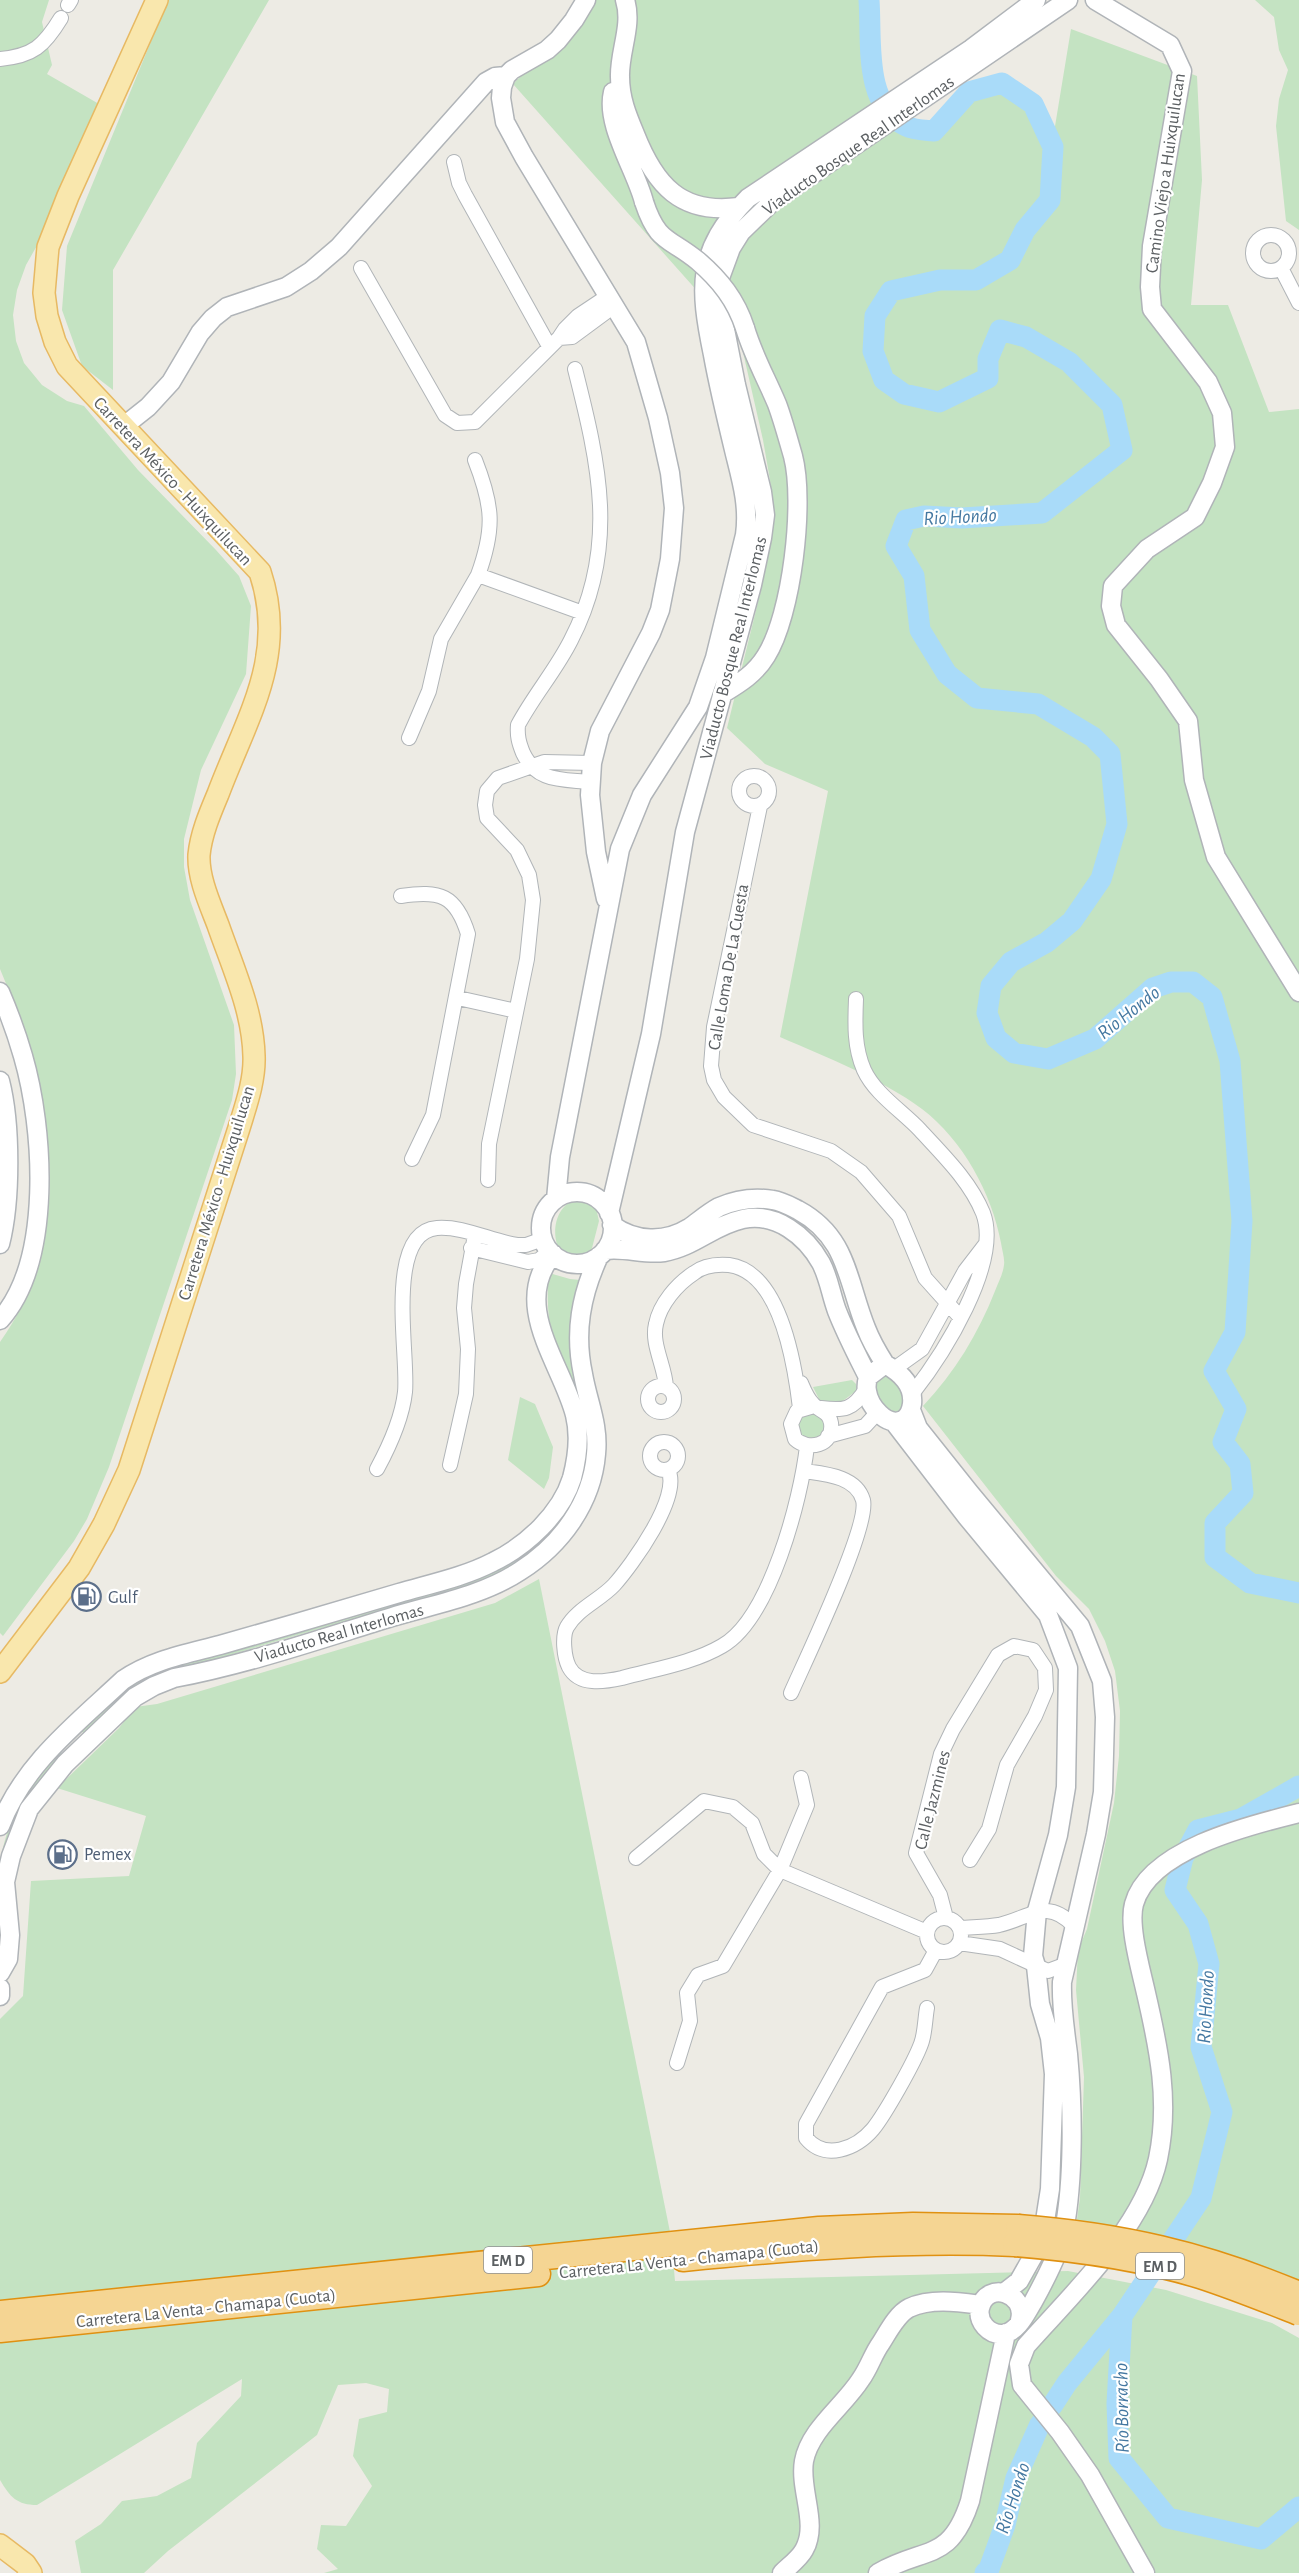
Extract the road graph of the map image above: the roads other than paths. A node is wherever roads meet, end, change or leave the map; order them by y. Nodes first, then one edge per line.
1 (157, 0) edge
2 (586, 0) edge
3 (625, 0) edge
4 (1036, 0) edge
5 (1068, 0) edge
6 (1095, 0) edge
7 (61, 18) dead end
8 (624, 49) junction
9 (0, 59) edge
10 (506, 76) junction
11 (454, 162) dead end
12 (768, 194) junction
13 (740, 207) junction
14 (361, 268) dead end
15 (1281, 268) dead end
16 (611, 301) junction
17 (1299, 303) edge
18 (554, 342) junction
19 (575, 369) dead end
20 (124, 426) junction
21 (475, 460) dead end
22 (478, 575) junction
23 (583, 613) junction
24 (722, 694) junction
25 (409, 738) dead end
26 (592, 763) junction
27 (530, 767) junction
28 (589, 782) junction
29 (760, 806) dead end
30 (401, 896) dead end
31 (607, 907) junction
32 (0, 992) edge
33 (1299, 992) edge
34 (458, 998) junction
35 (856, 999) dead end
36 (516, 1011) junction
37 (0, 1081) edge
38 (412, 1159) dead end
39 (488, 1180) dead end
40 (556, 1199) junction
41 (611, 1219) junction
42 (473, 1242) junction
43 (986, 1243) junction
44 (0, 1244) edge
45 (548, 1248) junction
46 (602, 1253) junction
47 (947, 1303) junction
48 (960, 1317) junction
49 (0, 1320) edge
50 (889, 1367) junction
51 (867, 1383) junction
52 (666, 1387) dead end
53 (912, 1402) junction
54 (812, 1408) junction
55 (886, 1417) junction
56 (828, 1436) junction
57 (807, 1446) junction
58 (450, 1465) dead end
59 (377, 1468) dead end
60 (668, 1470) dead end
61 (804, 1471) junction
62 (0, 1672) edge
63 (791, 1693) dead end
64 (801, 1778) dead end
65 (1299, 1813) edge
66 (0, 1826) edge
67 (636, 1858) dead end
68 (969, 1860) dead end
69 (780, 1870) junction
70 (1037, 1911) junction
71 (946, 1918) junction
72 (1074, 1926) junction
73 (960, 1928) junction
74 (927, 1932) junction
75 (959, 1943) junction
76 (936, 1950) junction
77 (1064, 1965) junction
78 (1036, 1966) junction
79 (0, 1973) edge
80 (0, 1988) edge
81 (0, 1996) edge
82 (927, 2008) dead end
83 (677, 2063) dead end
84 (1016, 2236) junction
85 (1005, 2292) junction
86 (1299, 2294) edge
87 (981, 2305) junction
88 (0, 2313) edge
89 (1299, 2313) edge
90 (1020, 2320) junction
91 (0, 2330) edge
92 (1006, 2333) junction
93 (0, 2545) edge
94 (31, 2573) edge
95 (782, 2573) edge
96 (878, 2573) edge
97 (1145, 2573) edge

1 - 20 main road, Carretera México - Huixquilucan
2 - 10 main road
3 - 8 main road
4 - 12 main road, Viaducto Bosque Real Interlomas
5 - 12 main road, Viaducto Bosque Real Interlomas
6 - 33 main road, Camino Viejo a Huixquilucan
7 - 9 street
8 - 13 main road
8 - 24 main road, bridge
10 - 16 main road
10 - 20 main road
11 - 18 street
12 - 13 main road, Viaducto Bosque Real Interlomas
12 - 24 main road, Viaducto Bosque Real Interlomas
13 - 31 main road, Viaducto Bosque Real Interlomas
14 - 18 street
15 - 17 street
16 - 18 street
16 - 26 main road
19 - 23 street
20 - 62 main road, Carretera México - Huixquilucan
21 - 22 street
22 - 23 street
22 - 25 street
23 - 27 street
24 - 41 main road, Viaducto Bosque Real Interlomas
26 - 27 street
26 - 28 main road
27 - 28 street
27 - 36 street
28 - 31 main road
29 - 47 street, Calle Loma De La Cuesta
30 - 34 street
31 - 40 main road, Viaducto Bosque Real Interlomas
32 - 49 main road
34 - 36 street
34 - 38 street
35 - 43 street
36 - 39 street
37 - 44 main road
40 - 41 main road
40 - 45 main road
41 - 46 main road
41 - 50 main road
42 - 45 street
42 - 58 street
42 - 59 street
43 - 47 street
43 - 48 street
45 - 46 main road
45 - 66 main road, Viaducto Real Interlomas
46 - 51 main road
46 - 79 main road, Viaducto Real Interlomas
47 - 48 street, Calle Loma De La Cuesta
47 - 50 street
48 - 53 street
50 - 51 main road
50 - 53 main road
51 - 54 street
51 - 55 main road
52 - 54 street
53 - 55 main road
53 - 72 main road
54 - 56 street
54 - 57 street
55 - 56 street
55 - 70 main road
56 - 57 street
57 - 61 street
60 - 61 street
61 - 63 street
64 - 69 street
65 - 97 main road
67 - 69 street
68 - 71 street, Calle Jazmines
69 - 74 street
69 - 83 street
70 - 72 street
70 - 73 street
70 - 78 main road
71 - 73 street
71 - 74 street
72 - 77 main road
73 - 75 street
74 - 76 street
75 - 76 street
75 - 78 street
76 - 82 street
77 - 78 street
77 - 90 main road
78 - 85 main road
80 - 81 main road
84 - 86 highway, Carretera La Venta - Chamapa (Cuota) / EM D, bridge
84 - 88 highway, Carretera La Venta - Chamapa (Cuota) / EM D
84 - 89 highway, Carretera La Venta - Chamapa (Cuota) / EM D, bridge
84 - 91 highway, Carretera La Venta - Chamapa (Cuota) / EM D
85 - 87 main road
85 - 90 main road
87 - 92 main road
87 - 95 main road
90 - 92 main road
92 - 96 main road
93 - 94 main road

